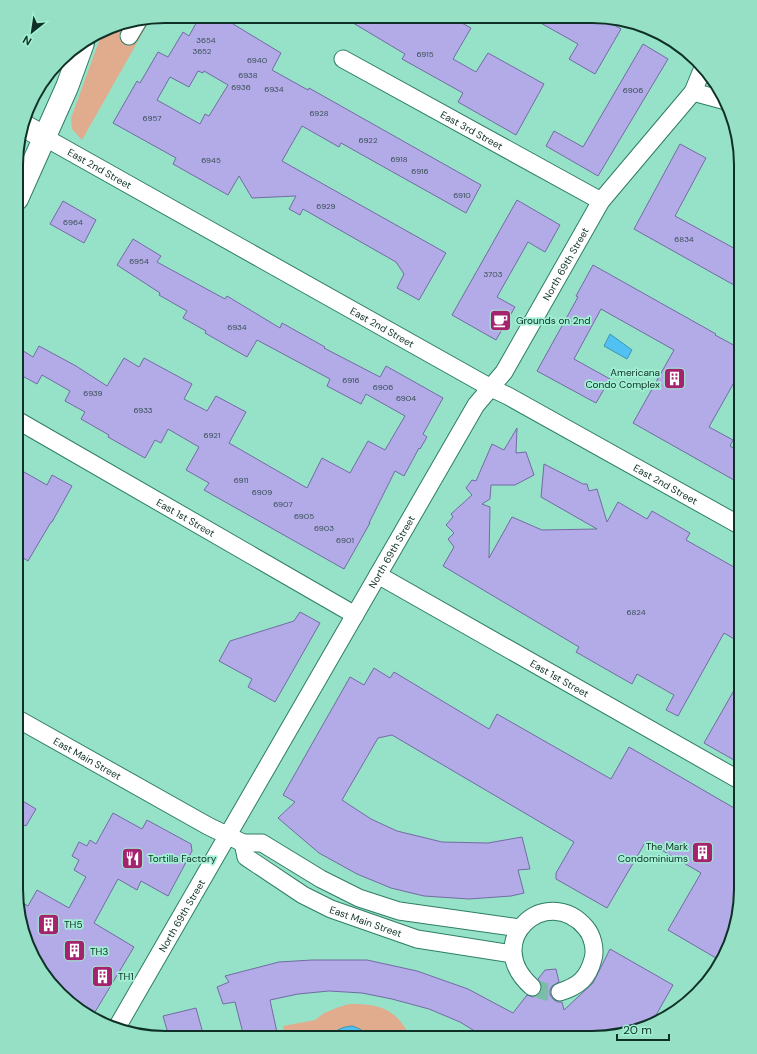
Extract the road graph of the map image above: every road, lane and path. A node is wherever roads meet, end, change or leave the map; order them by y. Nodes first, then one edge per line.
1 (135, 27) edge
2 (129, 36) dead end
3 (80, 51) edge
4 (343, 59) dead end
5 (701, 73) edge
6 (693, 92) junction
7 (717, 99) edge
8 (28, 128) edge
9 (44, 137) junction
10 (23, 185) edge
11 (601, 201) junction
12 (490, 388) junction
13 (23, 423) edge
14 (734, 522) edge
15 (378, 575) junction
16 (355, 615) junction
17 (23, 722) edge
18 (734, 777) edge
19 (227, 836) junction
20 (243, 843) junction
21 (520, 928) junction
22 (513, 954) junction
23 (532, 987) tunnel mouth
24 (560, 992) tunnel mouth
25 (119, 1023) edge

1 - 2 street
3 - 9 main road
4 - 11 street, East 3rd Street
5 - 6 street, North 69th Street
6 - 7 street
6 - 11 street, North 69th Street
8 - 9 main road, East 2nd Street
9 - 10 main road
9 - 12 street, East 2nd Street
11 - 12 street, North 69th Street
12 - 14 street, East 2nd Street
12 - 15 street, North 69th Street
13 - 16 street, East 1st Street
15 - 16 street, North 69th Street
15 - 18 street, East 1st Street
16 - 19 street, North 69th Street
17 - 19 street, East Main Street
19 - 20 street, East Main Street
19 - 25 street, North 69th Street
20 - 21 street, East Main Street
20 - 22 street, East Main Street
21 - 22 street
21 - 24 street
22 - 23 street

